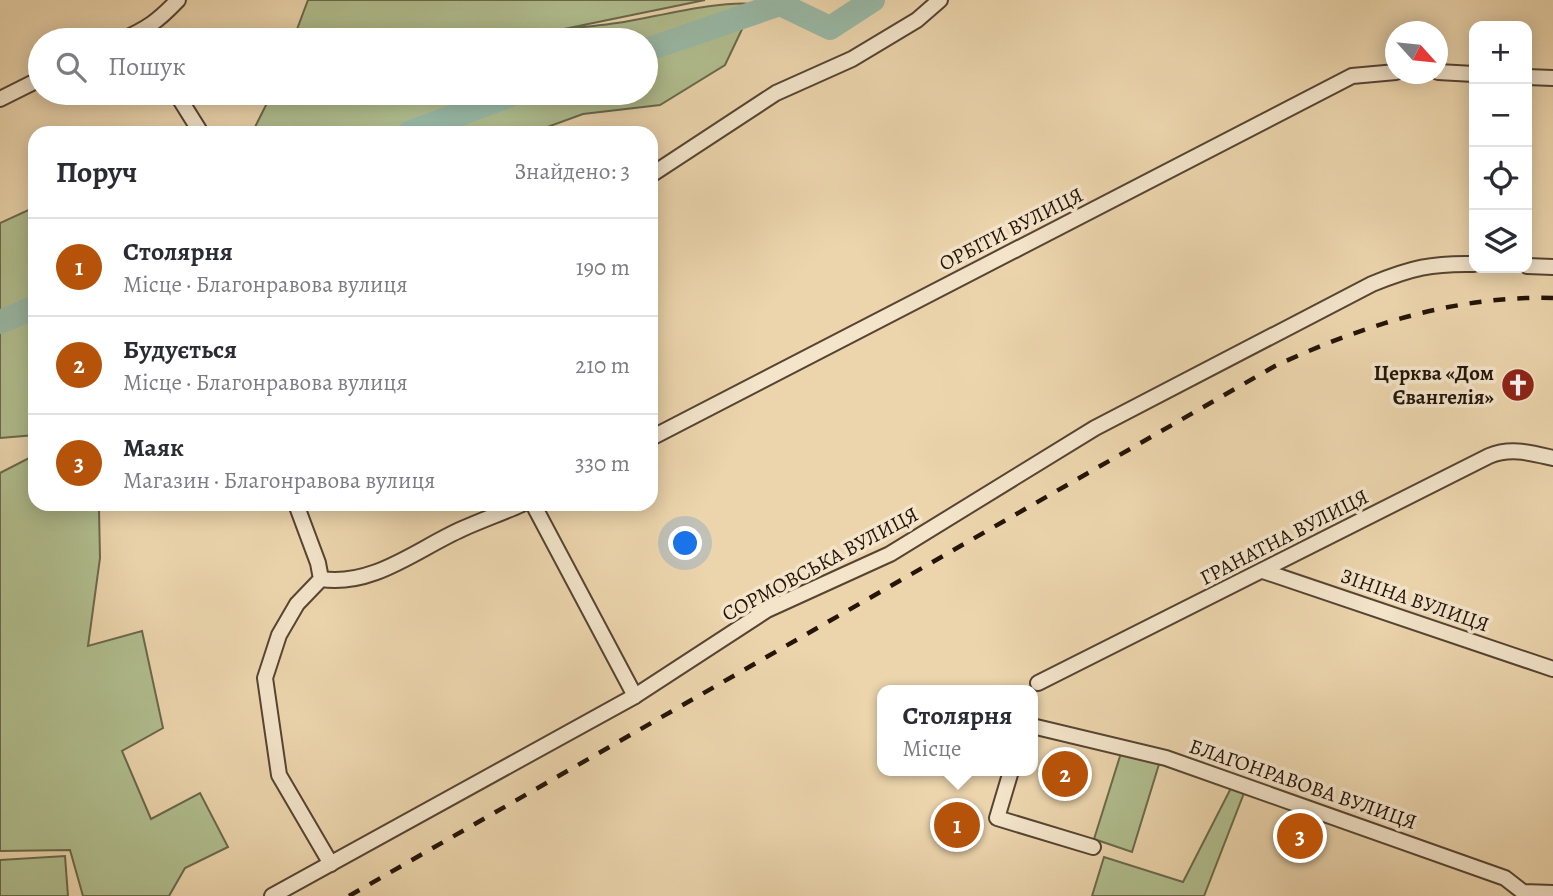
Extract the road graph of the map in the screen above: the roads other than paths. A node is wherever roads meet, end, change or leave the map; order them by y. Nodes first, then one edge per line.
1 (178, 0) edge
2 (940, 0) edge
3 (151, 28) edge
4 (1385, 73) edge
5 (1448, 73) edge
6 (1469, 74) edge
7 (1532, 77) edge
8 (1553, 78) edge
9 (28, 85) edge
10 (0, 99) edge
11 (184, 105) edge
12 (197, 126) edge
13 (658, 170) edge
14 (1469, 264) edge
15 (1532, 266) edge
16 (1553, 267) edge
17 (658, 434) edge
18 (1553, 458) edge
19 (299, 511) edge
20 (505, 511) edge
21 (537, 511) edge
22 (1264, 571) junction
23 (321, 579) junction
24 (1553, 669) edge
25 (1038, 685) edge
26 (635, 695) junction
27 (1038, 727) edge
28 (1010, 776) edge
29 (1093, 847) dead end
30 (331, 864) junction
31 (1553, 893) edge
32 (272, 896) edge

1 - 3 street
2 - 13 street
4 - 17 street, ОРБІТИ ВУЛИЦЯ
5 - 6 street
7 - 8 street
9 - 10 street
11 - 12 street
14 - 26 street, СОРМОВСЬКА ВУЛИЦЯ
15 - 16 street
18 - 22 street, ГРАНАТНА ВУЛИЦЯ
19 - 23 street
20 - 23 street
21 - 26 street
22 - 24 street, ЗІНІНА ВУЛИЦЯ
22 - 25 street, ГРАНАТНА ВУЛИЦЯ
23 - 30 street
26 - 30 street, СОРМОВСЬКА ВУЛИЦЯ
27 - 31 street, БЛАГОНРАВОВА ВУЛИЦЯ
28 - 29 street
30 - 32 street, СОРМОВСЬКА ВУЛИЦЯ

